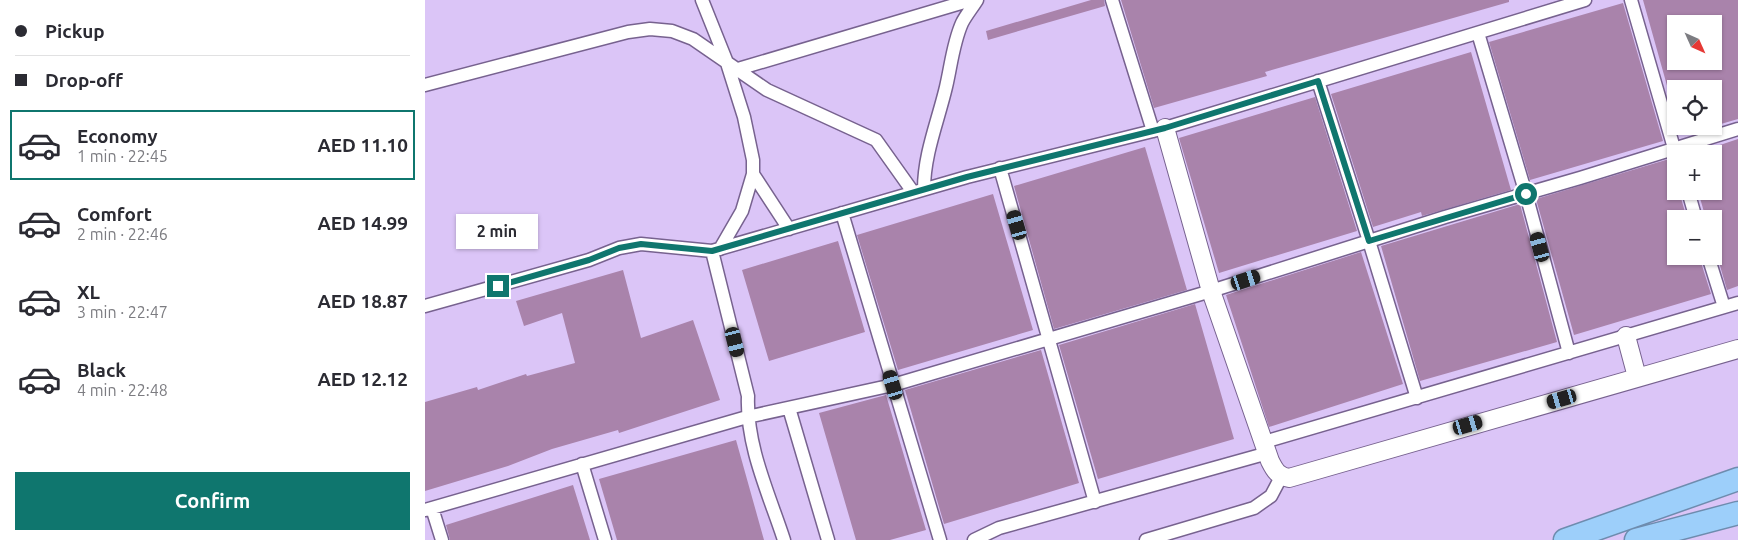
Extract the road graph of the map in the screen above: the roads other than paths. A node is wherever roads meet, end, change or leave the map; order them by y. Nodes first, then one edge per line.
1 (702, 0) edge
2 (971, 0) edge
3 (977, 0) edge
4 (1112, 0) edge
5 (1585, 0) edge
6 (1631, 0) edge
7 (1478, 33) junction
8 (726, 60) junction
9 (738, 69) junction
10 (1318, 81) junction
11 (425, 85) edge
12 (1159, 129) junction
13 (1738, 129) edge
14 (1673, 145) edge
15 (1694, 145) edge
16 (1667, 154) edge
17 (1000, 168) junction
18 (753, 174) junction
19 (918, 191) junction
20 (1526, 194) junction
21 (842, 213) junction
22 (789, 228) junction
23 (1369, 241) junction
24 (716, 250) junction
25 (1711, 265) edge
26 (1211, 291) junction
27 (1738, 303) edge
28 (425, 306) edge
29 (1724, 307) junction
30 (1626, 336) junction
31 (1049, 339) junction
32 (1738, 349) edge
33 (1569, 353) junction
34 (1637, 377) junction
35 (893, 385) junction
36 (1417, 398) junction
37 (789, 408) junction
38 (747, 417) junction
39 (1266, 448) junction
40 (582, 464) junction
41 (1281, 477) junction
42 (1738, 479) edge
43 (1095, 502) junction
44 (429, 509) edge
45 (1738, 513) edge
46 (442, 540) edge
47 (605, 540) edge
48 (784, 540) edge
49 (828, 540) edge
50 (940, 540) edge
51 (973, 540) edge
52 (1146, 540) edge
53 (1565, 540) edge
54 (1636, 540) edge

1 - 8 street
2 - 9 street
3 - 19 street
4 - 12 street
5 - 7 street
6 - 14 street
7 - 10 street
7 - 20 street
8 - 9 street
8 - 11 street
8 - 18 street
9 - 19 street
10 - 12 street
10 - 23 street
12 - 17 street
12 - 26 street
13 - 15 street
16 - 20 street
17 - 19 street
17 - 31 street
18 - 22 street
18 - 24 street
19 - 21 street
20 - 23 street
20 - 33 street
21 - 22 street
21 - 35 street
22 - 24 street
23 - 26 street
23 - 36 street
24 - 28 street
24 - 38 street
25 - 29 street
26 - 31 street
26 - 39 street
27 - 29 street
29 - 30 street
30 - 33 street
30 - 34 street
31 - 35 street
31 - 43 street
32 - 34 street
33 - 36 street
34 - 41 street
35 - 37 street
35 - 50 street
36 - 39 street
37 - 38 street
37 - 49 street
38 - 40 street
38 - 48 street
39 - 41 street
39 - 43 street
40 - 44 street
40 - 47 street
41 - 52 street
42 - 53 highway
43 - 51 street
44 - 46 street
45 - 54 highway

